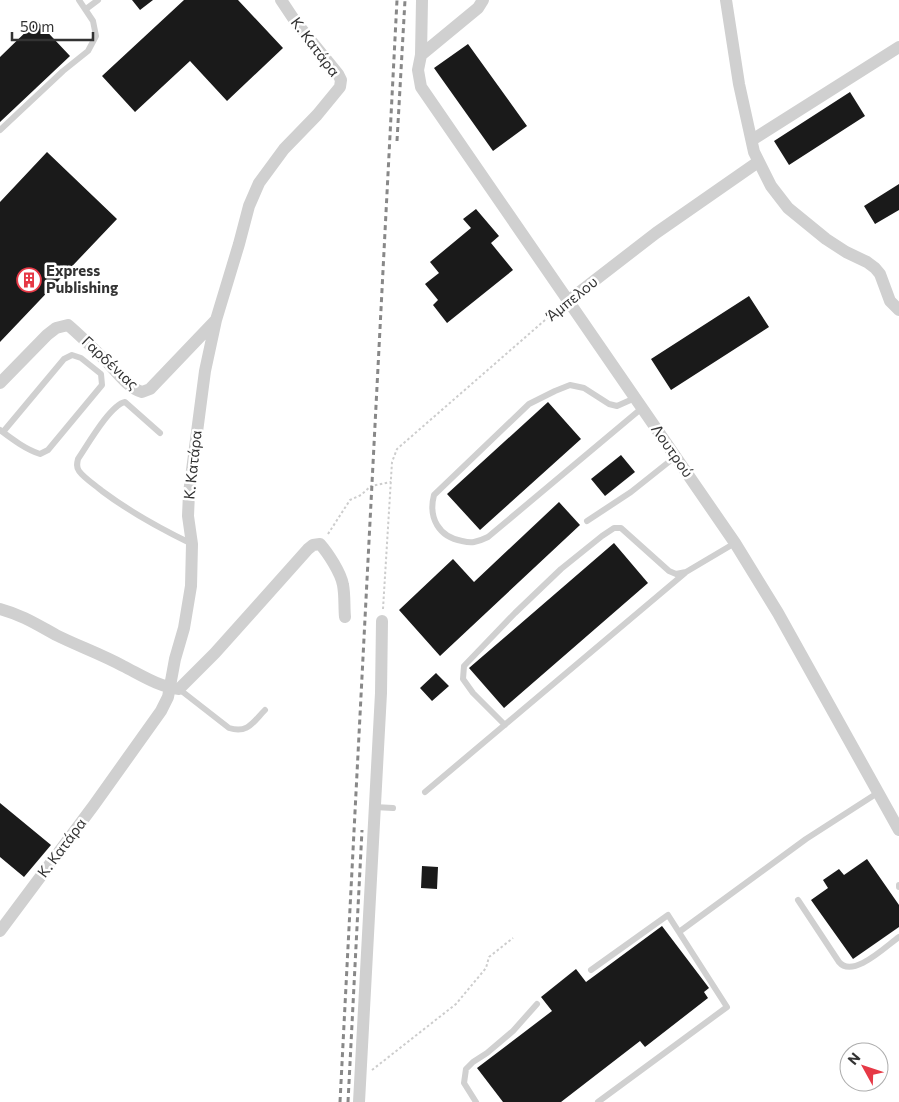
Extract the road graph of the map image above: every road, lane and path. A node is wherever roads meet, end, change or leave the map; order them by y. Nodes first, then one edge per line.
1 (80, 0) edge
2 (98, 0) edge
3 (281, 0) edge
4 (422, 0) edge
5 (483, 0) edge
6 (726, 0) edge
7 (86, 9) junction
8 (899, 47) edge
9 (421, 55) junction
10 (0, 130) edge
11 (752, 140) junction
12 (758, 162) junction
13 (568, 301) junction
14 (899, 310) edge
15 (216, 320) junction
16 (0, 383) edge
17 (639, 403) junction
18 (1, 431) edge
19 (160, 433) dead end
20 (676, 457) junction
21 (391, 482) junction
22 (586, 521) dead end
23 (735, 543) junction
24 (192, 544) junction
25 (320, 544) junction
26 (686, 572) junction
27 (0, 609) edge
28 (345, 617) dead end
29 (382, 621) joint
30 (174, 689) junction
31 (265, 710) dead end
32 (505, 725) junction
33 (425, 792) dead end
34 (879, 792) junction
35 (374, 807) junction
36 (393, 808) dead end
37 (899, 830) edge
38 (798, 900) dead end
39 (0, 931) edge
40 (679, 932) junction
41 (899, 937) edge
42 (513, 938) dead end
43 (591, 970) dead end
44 (537, 1004) dead end
45 (360, 1080) junction
46 (359, 1102) edge
47 (476, 1102) edge
48 (598, 1102) edge

1 - 7 lane
2 - 7 lane
3 - 15 street, Κ. Κατάρα
4 - 9 street
5 - 9 street
6 - 11 street
7 - 10 lane
8 - 11 street
9 - 13 street, Λουτρού
11 - 12 street
12 - 13 street, Άμπελου
12 - 14 street
13 - 17 street, Λουτρού
13 - 21 path, Άμπελου
15 - 16 street, Γαρδένιας
15 - 24 street, Κ. Κατάρα
17 - 17 lane
17 - 20 street, Λουτρού
18 - 18 lane
19 - 24 lane
20 - 22 lane
20 - 23 street, Λουτρού
21 - 25 path
21 - 29 path
23 - 26 lane
23 - 34 street, Λουτρού
24 - 30 street, Κ. Κατάρα
25 - 28 street
25 - 30 street
26 - 32 lane
26 - 32 lane
27 - 30 street
29 - 35 street
30 - 31 lane
30 - 39 street, Κ. Κατάρα
32 - 33 lane
34 - 37 street, Λουτρού
34 - 40 lane
35 - 36 lane
35 - 45 street
38 - 41 lane
40 - 43 lane
40 - 48 lane
42 - 45 path
44 - 47 lane
45 - 46 street

